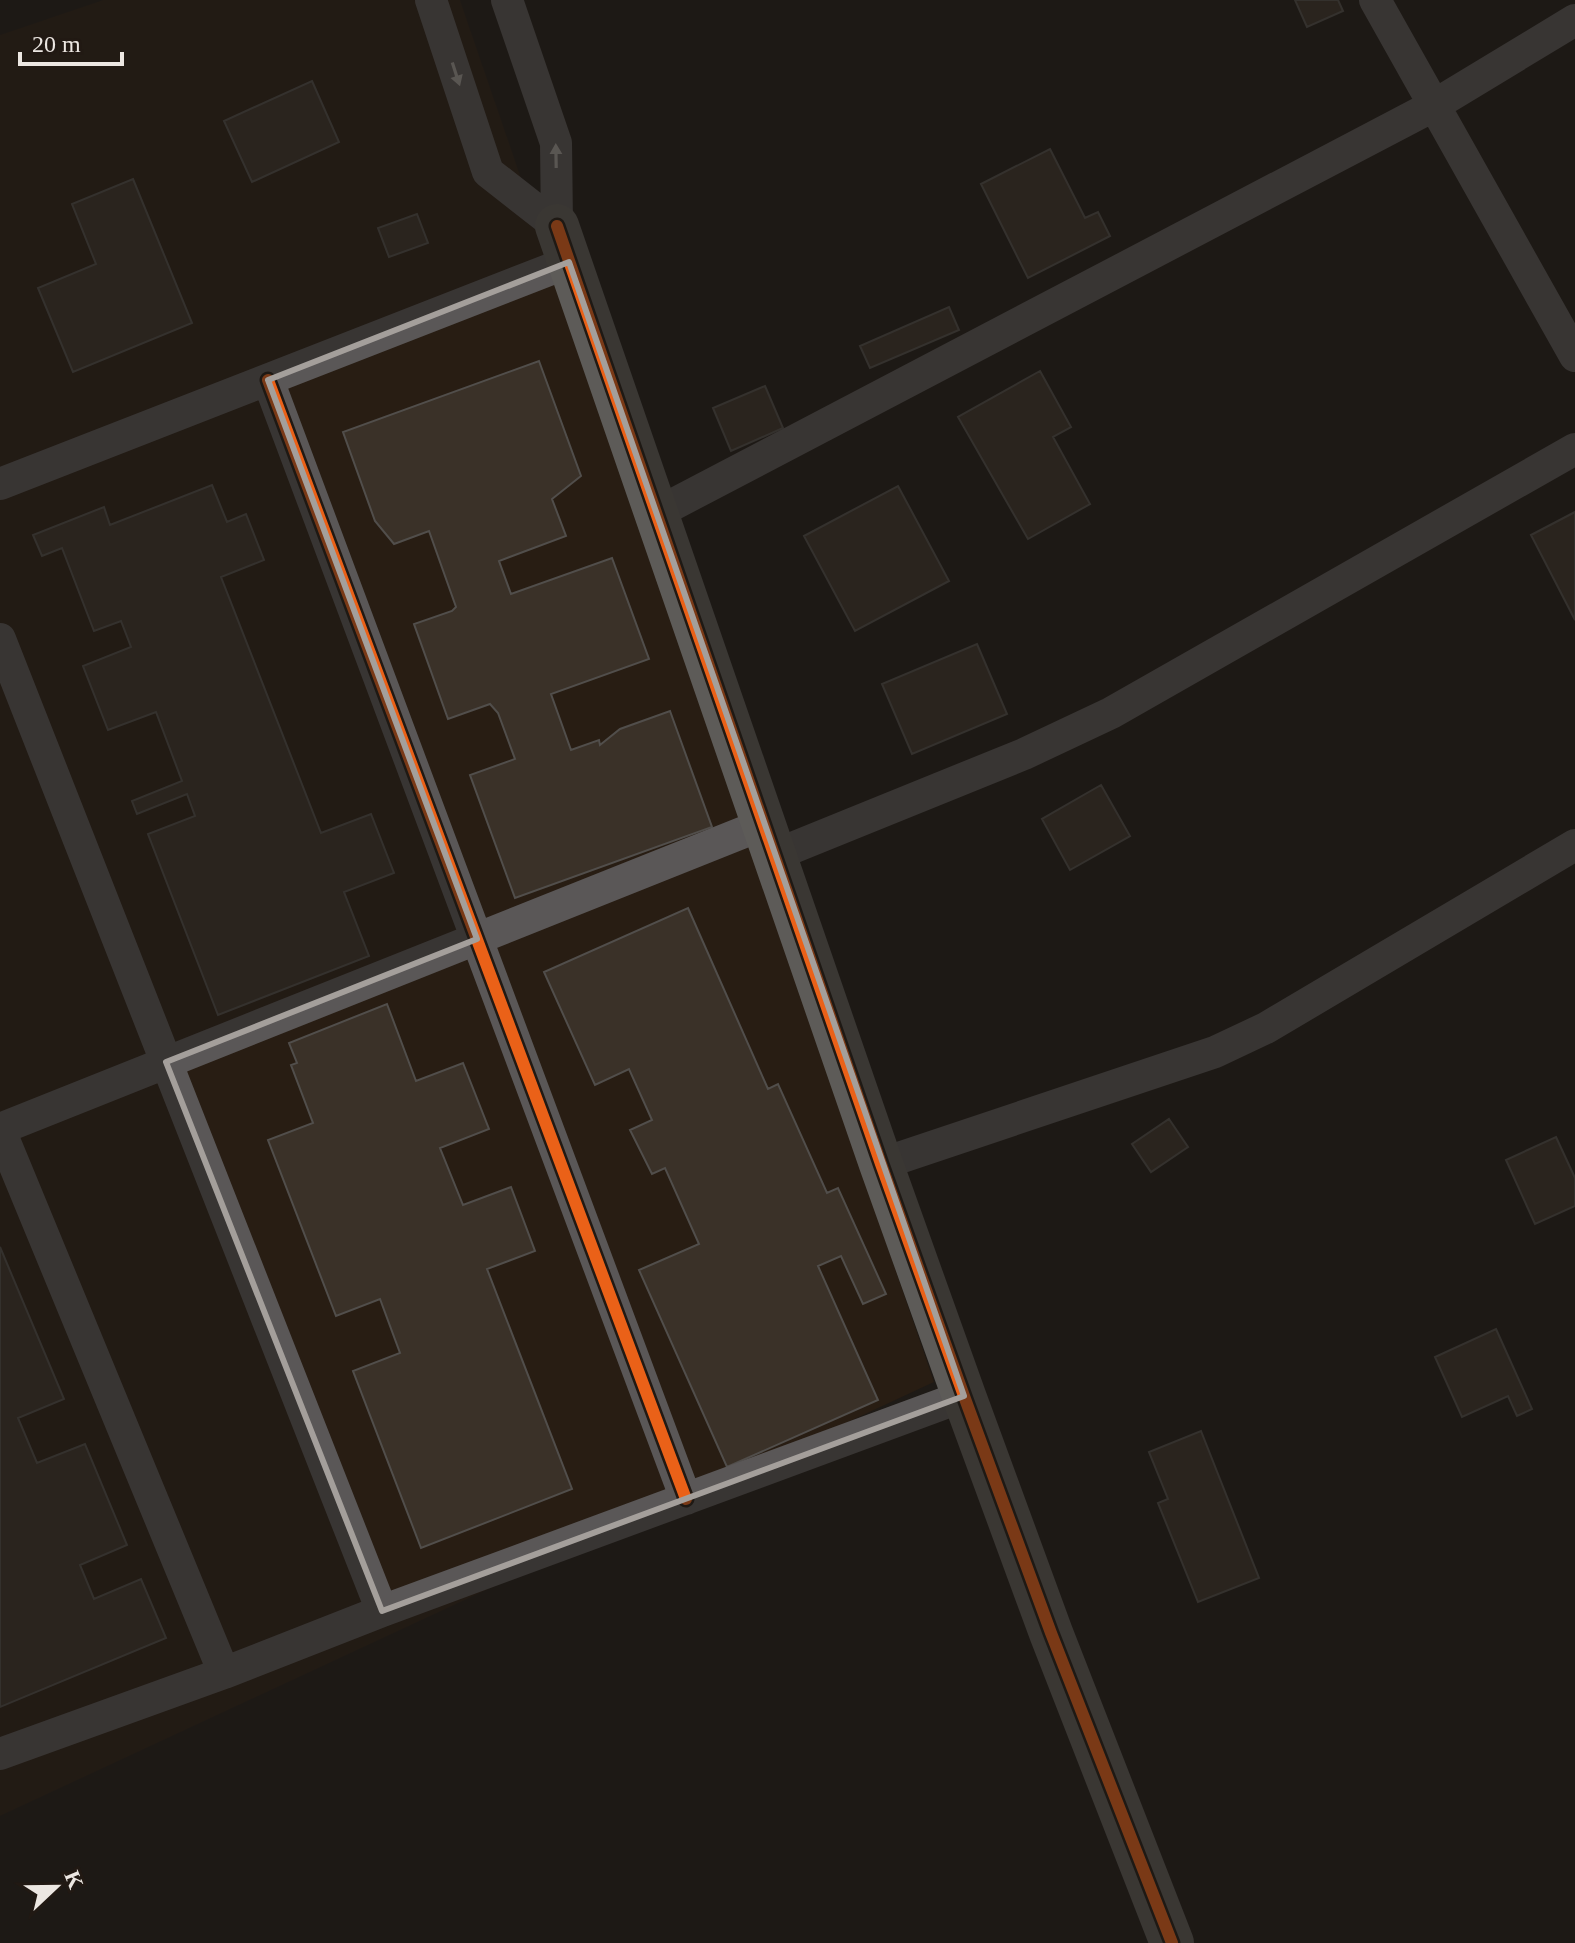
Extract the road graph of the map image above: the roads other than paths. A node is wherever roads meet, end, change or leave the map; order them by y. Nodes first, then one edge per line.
1 (431, 0) edge
2 (507, 0) edge
3 (1375, 0) edge
4 (1575, 20) edge
5 (1433, 106) junction
6 (563, 244) junction
7 (1575, 356) edge
8 (268, 380) junction
9 (1575, 449) edge
10 (0, 484) edge
11 (655, 514) junction
12 (0, 639) edge
13 (770, 840) junction
14 (1575, 845) edge
15 (477, 939) junction
16 (166, 1062) junction
17 (0, 1130) edge
18 (881, 1164) junction
19 (964, 1396) junction
20 (686, 1499) junction
21 (382, 1611) junction
22 (224, 1673) junction
23 (0, 1754) edge
24 (1172, 1943) edge

1 -> 6 street
6 -> 2 street
3 - 5 street
4 - 5 street
5 - 7 street
5 - 11 street
6 - 8 street
6 - 11 street
8 - 10 street
8 - 15 street
9 - 13 street
11 - 13 street
12 - 16 street
13 - 15 street
13 - 18 street
14 - 18 street
15 - 16 street
15 - 20 street
16 - 17 street
16 - 21 street
17 - 22 street
18 - 19 street
19 - 20 street
19 - 24 street
20 - 21 street
21 - 22 street
22 - 23 street

